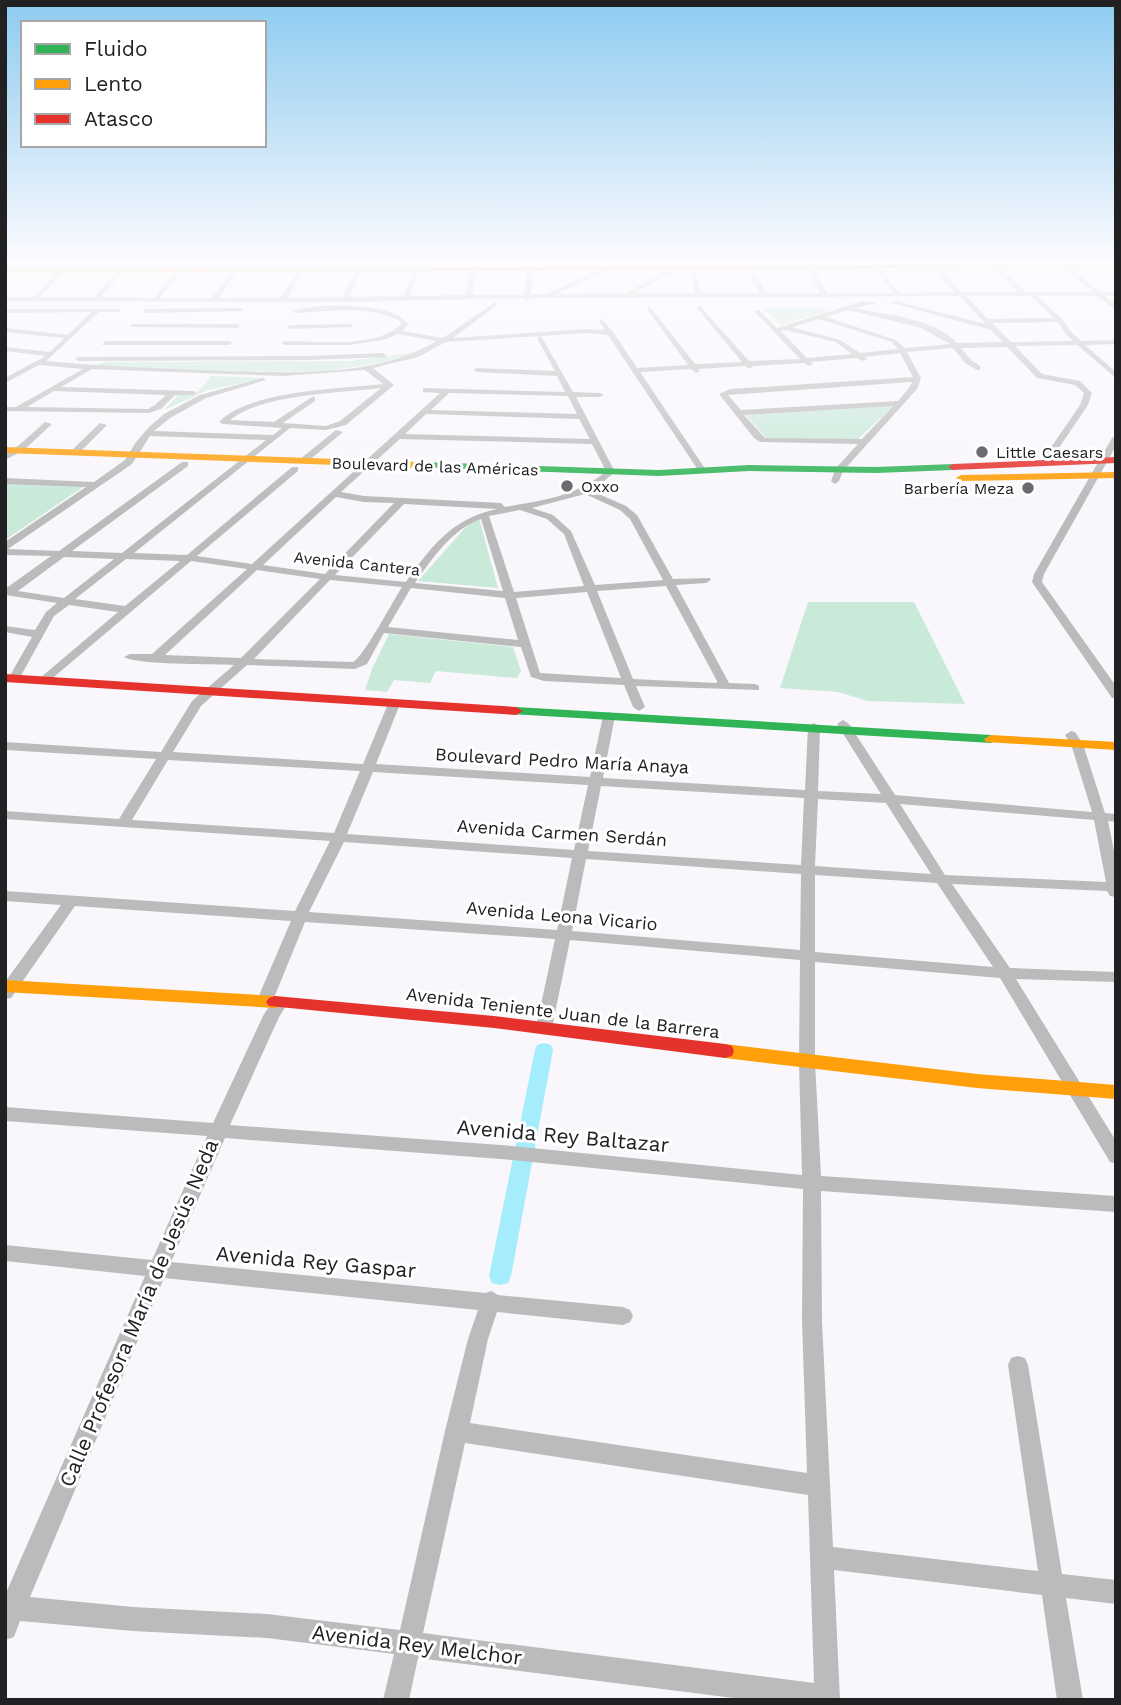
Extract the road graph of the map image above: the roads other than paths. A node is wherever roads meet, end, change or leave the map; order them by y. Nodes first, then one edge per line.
1 (229, 343) edge
2 (63, 344) edge
3 (284, 344) edge
4 (311, 344) edge
5 (432, 344) edge
6 (436, 344) edge
7 (544, 344) edge
8 (618, 344) edge
9 (676, 344) edge
10 (730, 344) edge
11 (793, 344) edge
12 (842, 344) edge
13 (896, 344) edge
14 (1007, 344) junction
15 (1022, 344) edge
16 (1080, 344) edge
17 (956, 345) junction
18 (6, 350) edge
19 (902, 350) junction
20 (863, 357) junction
21 (220, 358) junction
22 (46, 359) junction
23 (100, 359) junction
24 (808, 362) junction
25 (749, 366) junction
26 (366, 367) junction
27 (89, 368) junction
28 (977, 368) dead end
29 (695, 369) junction
30 (477, 370) dead end
31 (637, 373) junction
32 (284, 374) junction
33 (560, 374) junction
34 (1116, 376) edge
35 (916, 379) junction
36 (5, 381) edge
37 (390, 385) junction
38 (51, 389) junction
39 (426, 390) dead end
40 (448, 390) junction
41 (172, 393) junction
42 (193, 393) dead end
43 (570, 394) junction
44 (600, 395) dead end
45 (313, 398) dead end
46 (899, 403) junction
47 (18, 408) junction
48 (5, 409) edge
49 (425, 412) junction
50 (739, 413) junction
51 (582, 417) junction
52 (48, 424) dead end
53 (103, 425) dead end
54 (274, 426) junction
55 (286, 429) dead end
56 (339, 432) dead end
57 (148, 433) junction
58 (398, 436) junction
59 (275, 438) junction
60 (1116, 438) edge
61 (596, 442) junction
62 (863, 442) junction
63 (74, 453) junction
64 (8, 454) edge
65 (130, 459) junction
66 (1110, 460) edge
67 (1045, 462) junction
68 (244, 463) junction
69 (185, 464) junction
70 (299, 465) junction
71 (363, 467) junction
72 (702, 470) junction
73 (837, 475) junction
74 (1116, 475) edge
75 (608, 476) junction
76 (1094, 476) junction
77 (660, 477) junction
78 (5, 481) edge
79 (96, 485) junction
80 (585, 491) junction
81 (335, 494) junction
82 (402, 501) junction
83 (517, 506) junction
84 (484, 514) junction
85 (5, 550) edge
86 (61, 554) junction
87 (125, 556) junction
88 (189, 558) junction
89 (255, 567) junction
90 (328, 577) junction
91 (706, 580) dead end
92 (669, 583) junction
93 (407, 585) junction
94 (590, 589) junction
95 (7, 592) edge
96 (510, 595) junction
97 (67, 601) junction
98 (127, 610) junction
99 (5, 629) edge
100 (380, 629) junction
101 (37, 634) junction
102 (523, 644) junction
103 (130, 657) dead end
104 (154, 659) junction
105 (243, 663) junction
106 (9, 678) edge
107 (44, 680) junction
108 (629, 682) junction
109 (723, 685) junction
110 (755, 688) dead end
111 (210, 693) junction
112 (1116, 695) edge
113 (394, 704) junction
114 (639, 707) dead end
115 (609, 716) junction
116 (833, 727) junction
117 (1116, 737) edge
118 (1074, 739) junction
119 (5, 746) edge
120 (1116, 746) edge
121 (165, 755) junction
122 (367, 769) junction
123 (596, 782) junction
124 (813, 794) junction
125 (890, 799) junction
126 (5, 816) edge
127 (1100, 817) junction
128 (1116, 818) edge
129 (123, 823) junction
130 (339, 838) junction
131 (582, 853) junction
132 (808, 869) junction
133 (941, 879) junction
134 (1115, 889) edge
135 (5, 896) edge
136 (71, 901) junction
137 (300, 916) junction
138 (564, 934) junction
139 (807, 956) junction
140 (1005, 973) junction
141 (1116, 976) edge
142 (7, 989) edge
143 (273, 1001) junction
144 (544, 1028) junction
145 (807, 1062) junction
146 (1075, 1090) junction
147 (1116, 1092) edge
148 (5, 1114) edge
149 (217, 1132) junction
150 (1116, 1157) edge
151 (812, 1183) junction
152 (1116, 1204) edge
153 (5, 1253) edge
154 (156, 1269) junction
155 (491, 1300) junction
156 (622, 1316) dead end
157 (1018, 1365) dead end
158 (456, 1431) junction
159 (817, 1485) junction
160 (820, 1557) junction
161 (1051, 1584) junction
162 (1116, 1592) edge
163 (8, 1614) edge
164 (407, 1644) junction
165 (827, 1699) edge
166 (396, 1700) edge
167 (1070, 1700) edge

1 - 21 street
2 - 22 street
3 - 4 street
5 - 21 street
6 - 26 street
7 - 33 street
8 - 31 street
9 - 29 street
10 - 25 street
11 - 24 street
12 - 20 street
13 - 19 street
14 - 15 street
14 - 17 street
14 - 67 street
16 - 34 street
17 - 19 street
17 - 28 street
18 - 22 street
19 - 20 street
19 - 35 street
20 - 24 street
21 - 23 street
22 - 23 street
22 - 27 street
22 - 36 street
23 - 27 street
24 - 25 street
25 - 29 street
26 - 32 street
26 - 37 street
27 - 32 street
27 - 38 street
29 - 31 street
30 - 33 street
31 - 72 street
32 - 57 street
33 - 43 street
35 - 46 street
35 - 50 street
37 - 54 street
37 - 54 street
38 - 41 street
38 - 47 street
39 - 40 street
40 - 43 street
40 - 49 street
41 - 42 street
41 - 47 street
43 - 44 street
43 - 51 street
45 - 54 street
46 - 50 street
46 - 62 street
47 - 48 street
49 - 51 street
49 - 58 street
50 - 62 street
51 - 61 street
52 - 64 street
53 - 63 street
55 - 59 street
56 - 70 street
57 - 59 street
57 - 65 street
58 - 61 street
58 - 71 street
59 - 68 street
60 - 66 street
61 - 75 street
62 - 73 street
63 - 64 street, Boulevard de las Américas
63 - 65 street, Boulevard de las Américas
64 - 65 street, Boulevard de las Américas
65 - 68 street, Boulevard de las Américas
65 - 69 street, Boulevard de las Américas
65 - 79 street
66 - 67 street, Boulevard de las Américas
66 - 76 street
67 - 73 street, Boulevard de las Américas
68 - 69 street, Boulevard de las Américas
68 - 70 street, Boulevard de las Américas
68 - 87 street
69 - 86 street
70 - 71 street, Boulevard de las Américas
70 - 88 street
71 - 75 street, Boulevard de las Américas
71 - 81 street
72 - 73 street, Boulevard de las Américas
72 - 77 street, Boulevard de las Américas
73 - 76 street, Boulevard de las Américas
73 - 77 street, Boulevard de las Américas
74 - 76 street, Boulevard de las Américas
75 - 77 street, Boulevard de las Américas
75 - 80 street
76 - 112 street
78 - 79 street
79 - 85 street
80 - 83 street
80 - 92 street
81 - 82 street
81 - 89 street
82 - 83 street
82 - 90 street
83 - 84 street
83 - 94 street
84 - 93 street
84 - 96 street
85 - 86 street, Avenida Cantera
86 - 87 street, Avenida Cantera
86 - 95 street
87 - 88 street, Avenida Cantera
87 - 97 street
88 - 89 street, Avenida Cantera
88 - 98 street
89 - 90 street, Avenida Cantera
89 - 104 street
90 - 93 street, Avenida Cantera
90 - 105 street
91 - 92 street, Avenida Cantera
92 - 94 street, Avenida Cantera
92 - 109 street
93 - 96 street, Avenida Cantera
93 - 100 street
94 - 96 street, Avenida Cantera
94 - 108 street
95 - 97 street
96 - 102 street
97 - 98 street
97 - 101 street
98 - 107 street
99 - 101 street
100 - 102 street
100 - 105 street
101 - 106 street
102 - 108 street
103 - 104 street
104 - 105 street
105 - 111 street
106 - 107 street
107 - 111 street
108 - 109 street
108 - 114 street
109 - 110 street
111 - 113 street
111 - 121 street
113 - 115 street
113 - 122 street, Calle Profesora María de Jesús Neda
115 - 116 street
115 - 123 street
116 - 118 street
116 - 124 street
116 - 125 street
117 - 118 street
118 - 120 street
118 - 127 street
119 - 121 street, Boulevard Pedro María Anaya
121 - 122 street, Boulevard Pedro María Anaya
121 - 129 street
122 - 123 street, Boulevard Pedro María Anaya
122 - 130 street, Calle Profesora María de Jesús Neda
123 - 124 street, Boulevard Pedro María Anaya
123 - 131 street
124 - 125 street, Boulevard Pedro María Anaya
124 - 132 street
125 - 127 street, Boulevard Pedro María Anaya
125 - 133 street
126 - 129 street, Avenida Carmen Serdán
127 - 128 street, Boulevard Pedro María Anaya
127 - 134 street
129 - 130 street, Avenida Carmen Serdán
130 - 131 street, Avenida Carmen Serdán
130 - 137 street, Calle Profesora María de Jesús Neda
131 - 132 street, Avenida Carmen Serdán
131 - 138 street
132 - 133 street, Avenida Carmen Serdán
132 - 139 street
133 - 134 street, Avenida Carmen Serdán
133 - 140 street
135 - 136 street, Avenida Leona Vicario
136 - 137 street, Avenida Leona Vicario
136 - 142 street
137 - 138 street, Avenida Leona Vicario
137 - 143 street, Calle Profesora María de Jesús Neda
138 - 139 street, Avenida Leona Vicario
138 - 144 street
139 - 140 street, Avenida Leona Vicario
139 - 145 street
140 - 141 street, Avenida Leona Vicario
140 - 146 street
142 - 143 street, Avenida Teniente Juan de la Barrera
143 - 144 street, Avenida Teniente Juan de la Barrera
143 - 149 street, Calle Profesora María de Jesús Neda
144 - 145 street, Avenida Teniente Juan de la Barrera
145 - 146 street, Avenida Teniente Juan de la Barrera
145 - 151 street
146 - 147 street, Avenida Teniente Juan de la Barrera
146 - 150 street
148 - 149 street, Avenida Rey Baltazar
149 - 151 street, Avenida Rey Baltazar
149 - 154 street, Calle Profesora María de Jesús Neda
151 - 152 street, Avenida Rey Baltazar
151 - 159 street
153 - 154 street, Avenida Rey Gaspar
154 - 155 street, Avenida Rey Gaspar
154 - 163 street, Calle Profesora María de Jesús Neda
155 - 156 street, Avenida Rey Gaspar
155 - 158 street
157 - 161 street
158 - 159 street
158 - 164 street
159 - 160 street
160 - 161 street
160 - 165 street
161 - 162 street
161 - 167 street
163 - 164 street, Avenida Rey Melchor
164 - 165 street, Avenida Rey Melchor
164 - 166 street

